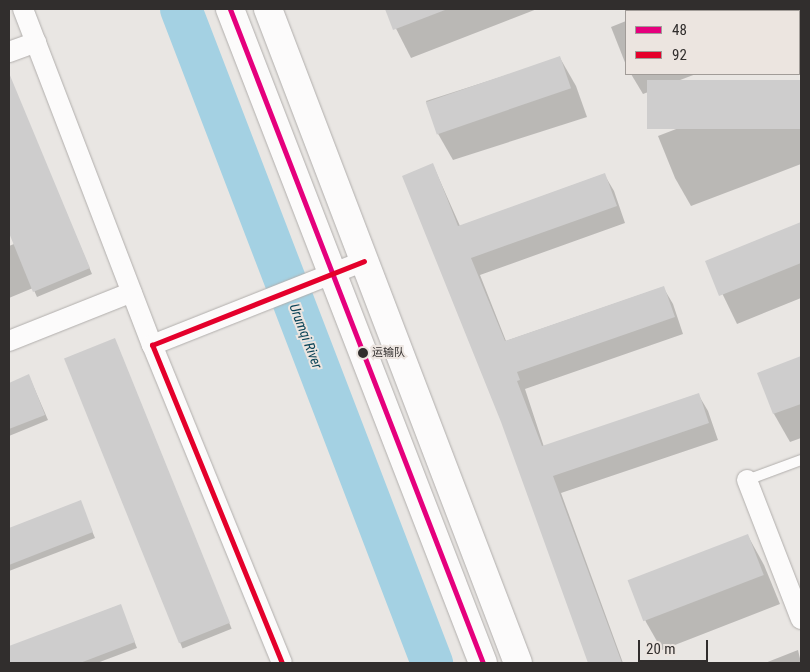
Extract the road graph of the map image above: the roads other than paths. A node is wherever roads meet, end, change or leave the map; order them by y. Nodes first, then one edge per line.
1 (23, 9) edge
2 (230, 9) edge
3 (268, 9) edge
4 (36, 42) junction
5 (9, 52) edge
6 (364, 261) junction
7 (321, 277) junction
8 (132, 292) junction
9 (9, 341) edge
10 (152, 345) junction
11 (801, 460) edge
12 (748, 480) joint
13 (801, 619) edge
14 (282, 663) edge
15 (483, 663) edge
16 (518, 663) edge

1 - 4 street
2 - 7 main road
3 - 6 main road
4 - 5 street
4 - 8 street
6 - 7 street
6 - 16 main road
7 - 10 street
7 - 15 main road
8 - 9 street
8 - 10 street
10 - 14 street
11 - 12 lane
12 - 13 street

